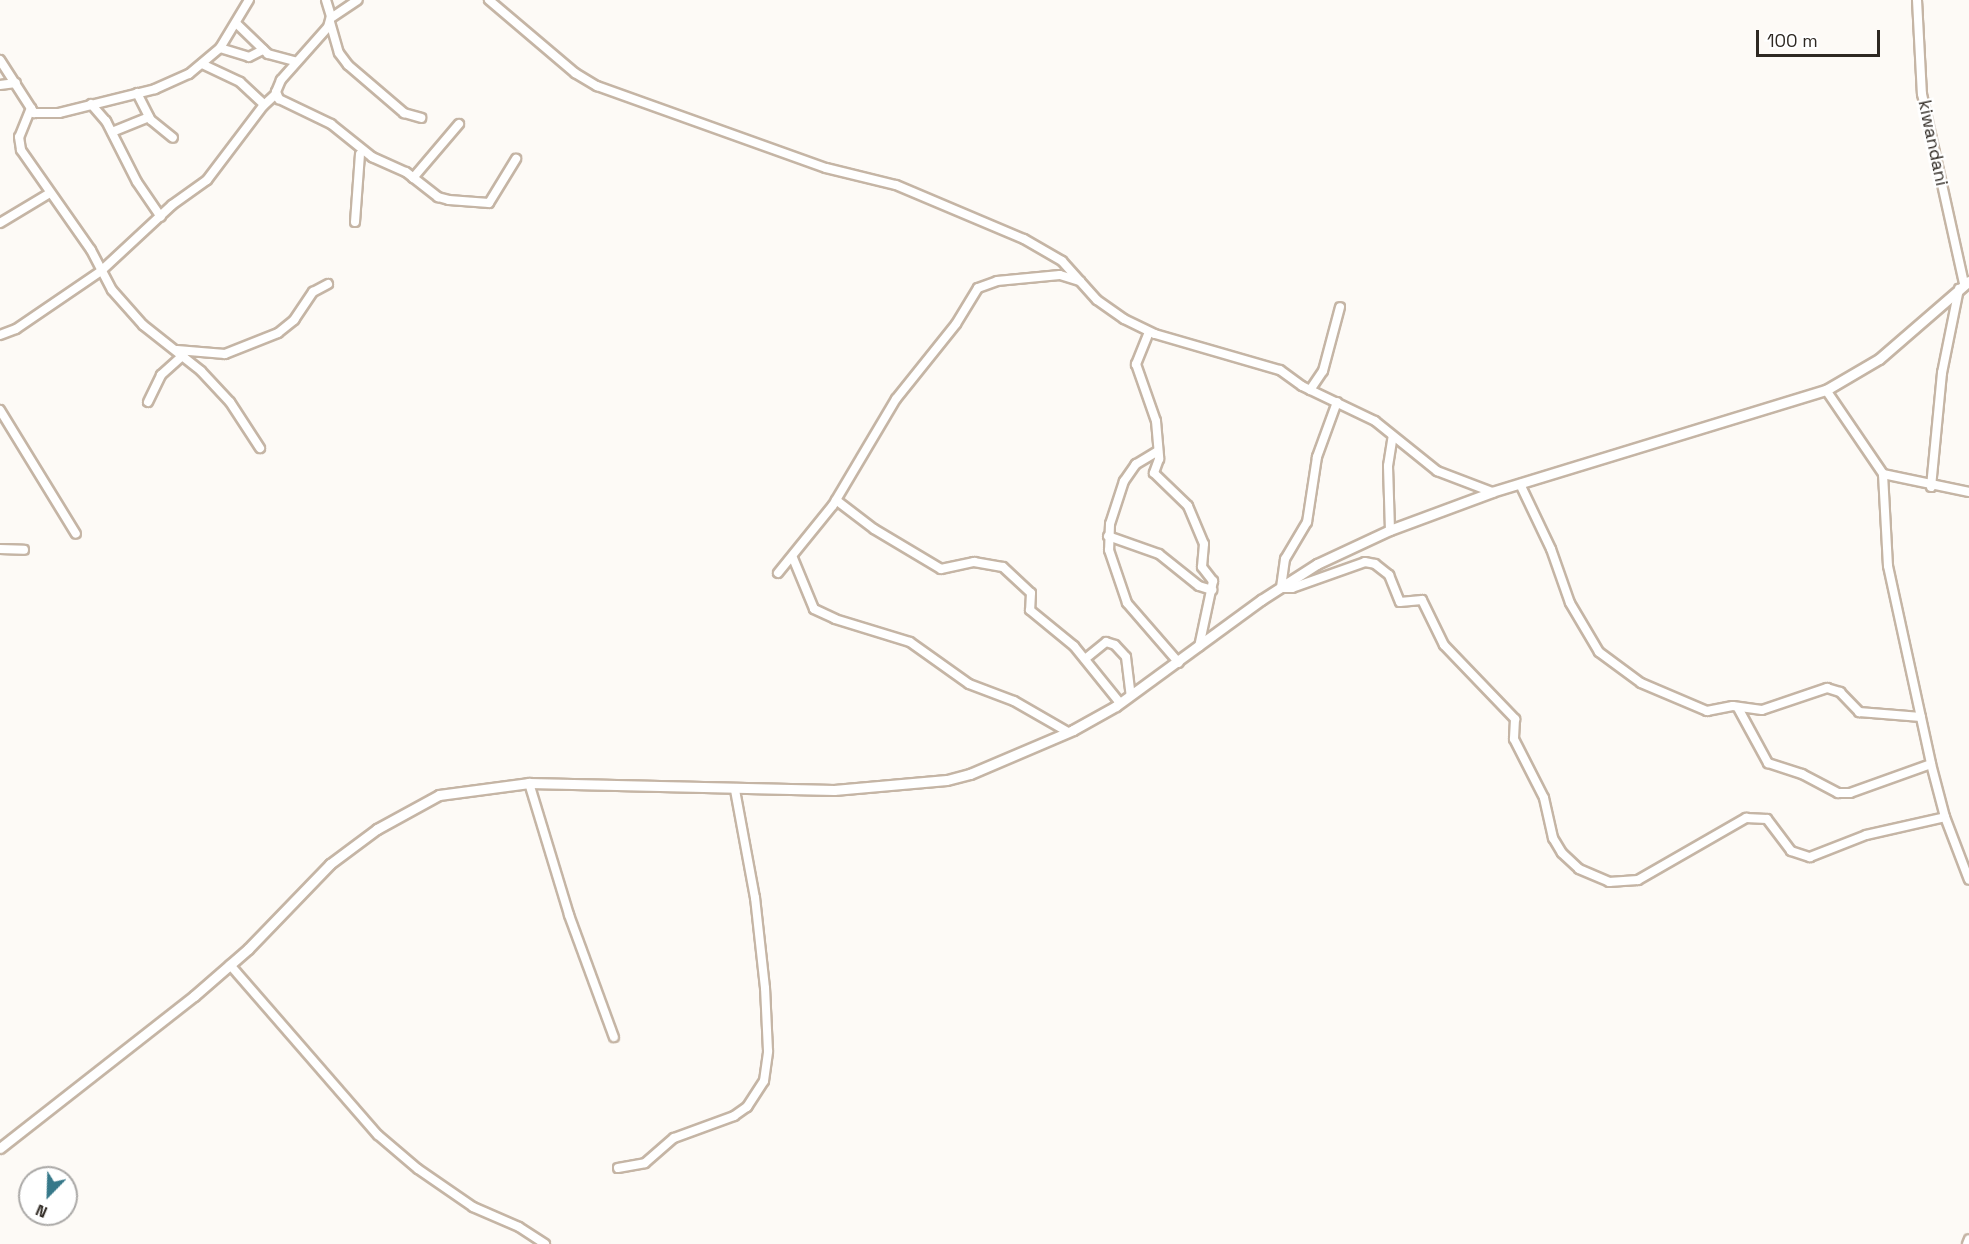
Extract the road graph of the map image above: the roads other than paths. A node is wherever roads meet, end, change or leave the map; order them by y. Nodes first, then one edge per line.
1 (249, 0) edge
2 (326, 0) edge
3 (358, 0) edge
4 (489, 0) edge
5 (1917, 0) edge
6 (330, 20) junction
7 (237, 24) junction
8 (220, 48) junction
9 (263, 50) junction
10 (0, 60) edge
11 (295, 61) junction
12 (202, 64) junction
13 (16, 83) junction
14 (0, 85) edge
15 (138, 93) junction
16 (276, 94) junction
17 (91, 104) junction
18 (264, 104) junction
19 (31, 108) junction
20 (149, 117) junction
21 (421, 118) dead end
22 (459, 124) dead end
23 (112, 132) junction
24 (172, 138) dead end
25 (355, 143) junction
26 (360, 154) junction
27 (516, 159) dead end
28 (380, 161) junction
29 (413, 178) junction
30 (50, 193) junction
31 (160, 217) junction
32 (355, 222) dead end
33 (0, 223) edge
34 (101, 271) junction
35 (1080, 281) junction
36 (328, 284) dead end
37 (1964, 285) edge
38 (1341, 307) dead end
39 (1149, 332) junction
40 (0, 335) edge
41 (176, 350) junction
42 (183, 355) junction
43 (1310, 390) junction
44 (1826, 390) junction
45 (148, 402) dead end
46 (1337, 402) junction
47 (0, 410) edge
48 (1393, 436) junction
49 (260, 448) dead end
50 (1158, 451) junction
51 (1883, 474) junction
52 (1520, 484) junction
53 (1931, 487) junction
54 (1492, 492) junction
55 (1969, 492) edge
56 (836, 500) junction
57 (1390, 530) junction
58 (76, 534) dead end
59 (1108, 536) junction
60 (0, 549) edge
61 (24, 550) dead end
62 (793, 558) junction
63 (778, 573) dead end
64 (1281, 588) junction
65 (1212, 590) junction
66 (1199, 647) junction
67 (1085, 658) junction
68 (1179, 663) junction
69 (1131, 696) junction
70 (1120, 703) junction
71 (1738, 707) junction
72 (1921, 717) junction
73 (1068, 732) junction
74 (1931, 764) junction
75 (528, 783) junction
76 (735, 790) junction
77 (1945, 817) junction
78 (1969, 880) edge
79 (230, 964) junction
80 (614, 1037) dead end
81 (0, 1148) edge
82 (618, 1168) dead end
83 (1969, 1239) edge
84 (545, 1244) edge
85 (1967, 1244) edge

1 - 7 street
2 - 6 street
3 - 6 street
4 - 35 street
5 - 37 street, kiwandani
6 - 11 street
6 - 21 street
7 - 8 street
7 - 9 street
8 - 9 street
8 - 12 street
9 - 11 street
10 - 13 street
11 - 16 street
12 - 15 street
12 - 18 street
13 - 14 street
13 - 19 street
15 - 17 street
15 - 20 street
16 - 18 street
16 - 25 street
17 - 19 street
17 - 23 street
18 - 31 street
19 - 30 street
20 - 23 street
20 - 24 street
22 - 29 street
23 - 31 street
25 - 26 street
25 - 28 street
26 - 28 street
26 - 32 street
27 - 29 street
28 - 29 street
30 - 33 street
30 - 34 street
31 - 34 street
34 - 40 street
34 - 41 street
35 - 39 street
35 - 56 street
36 - 41 street
37 - 44 street
37 - 53 street
38 - 43 street
39 - 43 street
39 - 50 street
41 - 42 street
42 - 45 street
42 - 49 street
43 - 46 street
44 - 51 street
44 - 52 street
46 - 48 street
46 - 64 street
47 - 58 street
48 - 54 street
48 - 57 street
50 - 59 street
50 - 65 street
51 - 53 street
51 - 72 street
52 - 54 street
52 - 71 street
53 - 55 street
54 - 57 street
56 - 62 street
56 - 67 street
57 - 64 street
59 - 65 street
59 - 68 street
60 - 61 street
62 - 63 street
62 - 73 street
64 - 66 street
64 - 77 street
65 - 66 street
66 - 68 street
67 - 69 street
67 - 70 street
68 - 69 street
69 - 70 street
70 - 73 street
71 - 72 street
71 - 74 street
72 - 74 street
73 - 76 street
74 - 77 street
75 - 76 street
75 - 79 street
75 - 80 street
76 - 82 street
77 - 78 street
79 - 81 street
79 - 84 street
83 - 85 street

